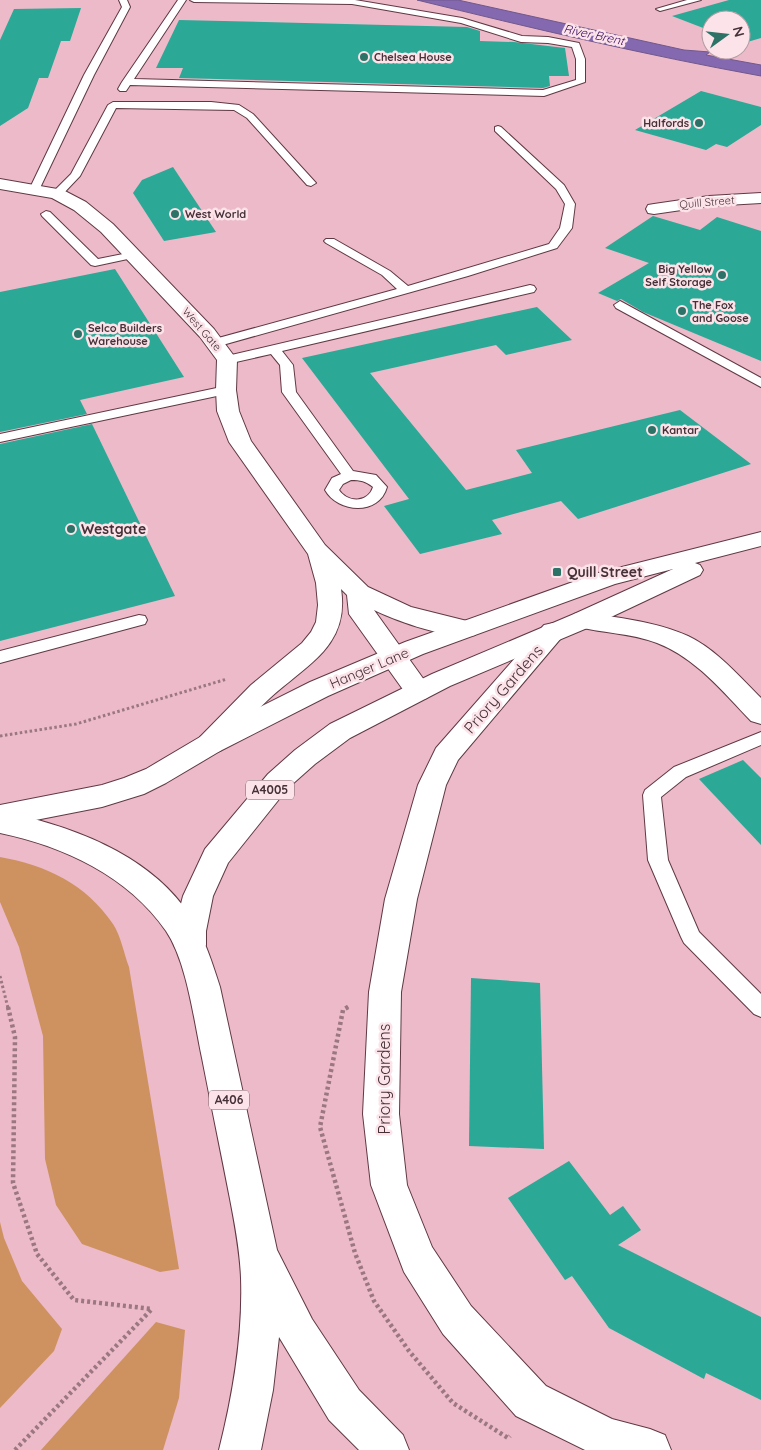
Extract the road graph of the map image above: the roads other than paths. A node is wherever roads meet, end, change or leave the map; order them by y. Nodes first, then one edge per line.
1 (123, 0) edge
2 (182, 0) edge
3 (194, 0) edge
4 (697, 0) edge
5 (660, 9) dead end
6 (126, 82) junction
7 (113, 104) junction
8 (498, 129) dead end
9 (311, 183) dead end
10 (0, 184) edge
11 (34, 190) junction
12 (57, 194) junction
13 (761, 198) edge
14 (654, 208) dead end
15 (46, 214) dead end
16 (330, 241) dead end
17 (133, 255) junction
18 (530, 289) dead end
19 (405, 290) junction
20 (620, 305) dead end
21 (215, 343) junction
22 (273, 349) junction
23 (227, 360) junction
24 (761, 383) edge
25 (226, 390) junction
26 (0, 438) edge
27 (349, 476) dead end
28 (755, 541) edge
29 (317, 550) junction
30 (359, 593) junction
31 (139, 620) dead end
32 (583, 620) junction
33 (466, 629) junction
34 (553, 631) junction
35 (0, 657) edge
36 (393, 657) junction
37 (418, 691) junction
38 (761, 714) edge
39 (761, 738) edge
40 (210, 744) junction
41 (0, 816) edge
42 (0, 822) edge
43 (190, 945) junction
44 (761, 1008) edge
45 (260, 1258) junction
46 (240, 1450) edge
47 (388, 1450) edge
48 (650, 1450) edge

1 - 11 lane
2 - 6 lane
3 - 6 lane
4 - 5 lane
6 - 7 lane
7 - 9 lane
7 - 12 lane
8 - 19 lane
10 - 11 main road, West Gate
11 - 12 main road, West Gate
12 - 17 main road, West Gate
13 - 14 main road, Quill Street
15 - 17 lane
16 - 19 lane
17 - 21 main road, West Gate
18 - 22 lane
19 - 21 lane
20 - 24 lane
21 - 23 main road, West Gate
22 - 23 lane
22 - 27 lane
23 - 25 main road, West Gate
25 - 26 lane
25 - 29 main road, West Gate
28 - 32 main road, Hanger Lane / A4005
28 - 33 main road, Hanger Lane / A4005
29 - 30 main road, West Gate
29 - 40 main road, West Gate
30 - 33 main road, West Gate
30 - 36 main road
31 - 35 lane
32 - 34 main road, Hanger Lane / A4005
32 - 38 main road
33 - 36 main road, Hanger Lane / A4005
34 - 37 main road, Hanger Lane / A4005
34 - 48 main road, Priory Gardens
36 - 37 main road
36 - 40 main road, Hanger Lane / A4005
37 - 43 main road, Hanger Lane / A4005
39 - 44 lane
40 - 41 main road, Hanger Lane / A4005
42 - 43 main road, A406
43 - 45 main road, A406
45 - 46 main road, A406
45 - 47 main road, A406

